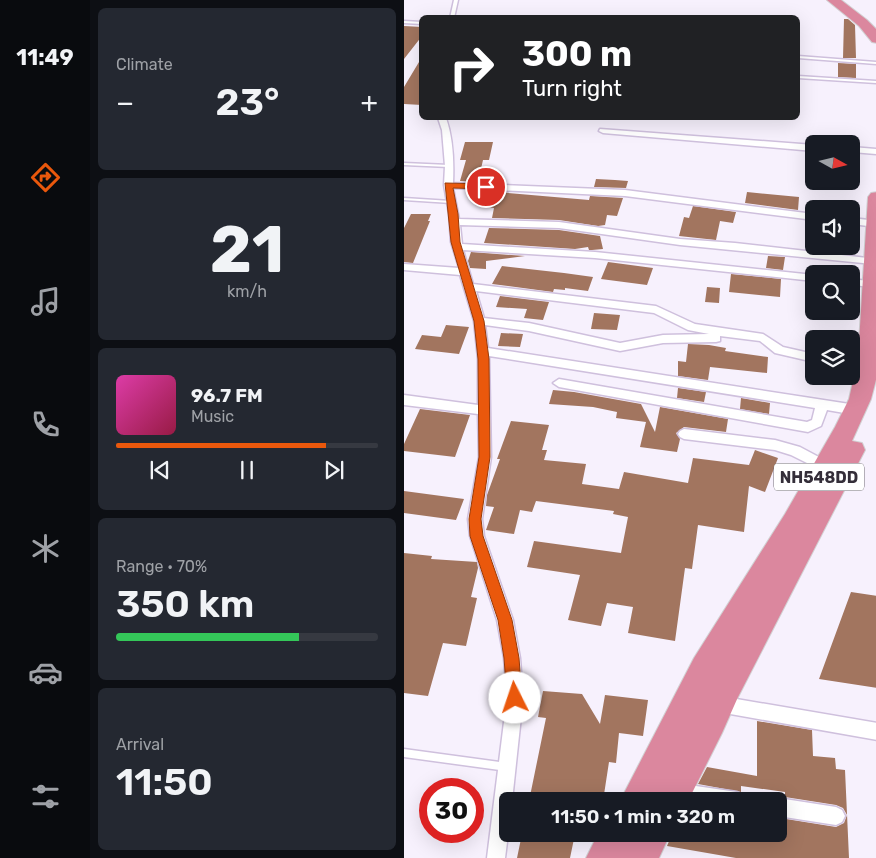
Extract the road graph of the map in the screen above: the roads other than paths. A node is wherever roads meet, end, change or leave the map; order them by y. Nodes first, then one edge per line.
1 (456, 0) edge
2 (833, 0) edge
3 (844, 0) edge
4 (453, 15) edge
5 (404, 22) edge
6 (419, 23) edge
7 (876, 26) edge
8 (876, 39) edge
9 (800, 57) edge
10 (876, 63) edge
11 (800, 77) edge
12 (876, 82) edge
13 (442, 120) edge
14 (603, 131) dead end
15 (805, 147) edge
16 (860, 151) edge
17 (876, 152) edge
18 (404, 164) edge
19 (449, 166) junction
20 (448, 185) junction
21 (876, 197) edge
22 (404, 199) edge
23 (451, 202) junction
24 (805, 216) edge
25 (454, 222) junction
26 (863, 222) edge
27 (457, 247) junction
28 (404, 267) edge
29 (465, 272) junction
30 (866, 276) edge
31 (805, 277) edge
32 (468, 286) junction
33 (479, 321) junction
34 (768, 345) junction
35 (482, 351) junction
36 (805, 356) edge
37 (865, 369) edge
38 (559, 383) dead end
39 (404, 400) edge
40 (866, 404) edge
41 (822, 406) junction
42 (485, 410) junction
43 (684, 434) dead end
44 (825, 467) junction
45 (802, 525) junction
46 (690, 698) junction
47 (719, 704) junction
48 (876, 732) edge
49 (404, 753) edge
50 (508, 767) junction
51 (642, 792) edge
52 (675, 792) edge
53 (787, 808) edge
54 (836, 816) dead end
55 (613, 842) edge
56 (649, 842) edge
57 (496, 858) edge
58 (604, 858) edge
59 (640, 858) edge

1 - 4 lane
2 - 8 highway
3 - 7 highway
5 - 6 lane
9 - 10 lane
11 - 12 lane
13 - 19 street
14 - 15 street
16 - 17 street
18 - 19 lane
19 - 20 street
20 - 23 street
20 - 24 street
21 - 26 highway, NH548DD
22 - 23 lane
23 - 25 street
25 - 27 street
25 - 30 street
26 - 30 highway, NH548DD
27 - 29 street
27 - 31 street
28 - 29 street
29 - 32 street
30 - 37 highway, NH548DD
32 - 33 street
32 - 34 street
33 - 34 street
33 - 35 street
34 - 36 street
35 - 41 street
35 - 42 street
37 - 40 highway, NH548DD
38 - 41 street
39 - 42 street
40 - 41 street
40 - 44 highway, NH548DD
40 - 45 highway, NH548DD
42 - 50 street
43 - 44 street
44 - 45 highway, NH548DD
45 - 46 highway, NH548DD
45 - 47 highway, NH548DD
46 - 47 street
46 - 51 highway, NH548DD
47 - 48 street
47 - 52 highway, NH548DD
49 - 50 lane
50 - 57 street
53 - 54 street
55 - 58 highway
56 - 59 highway

